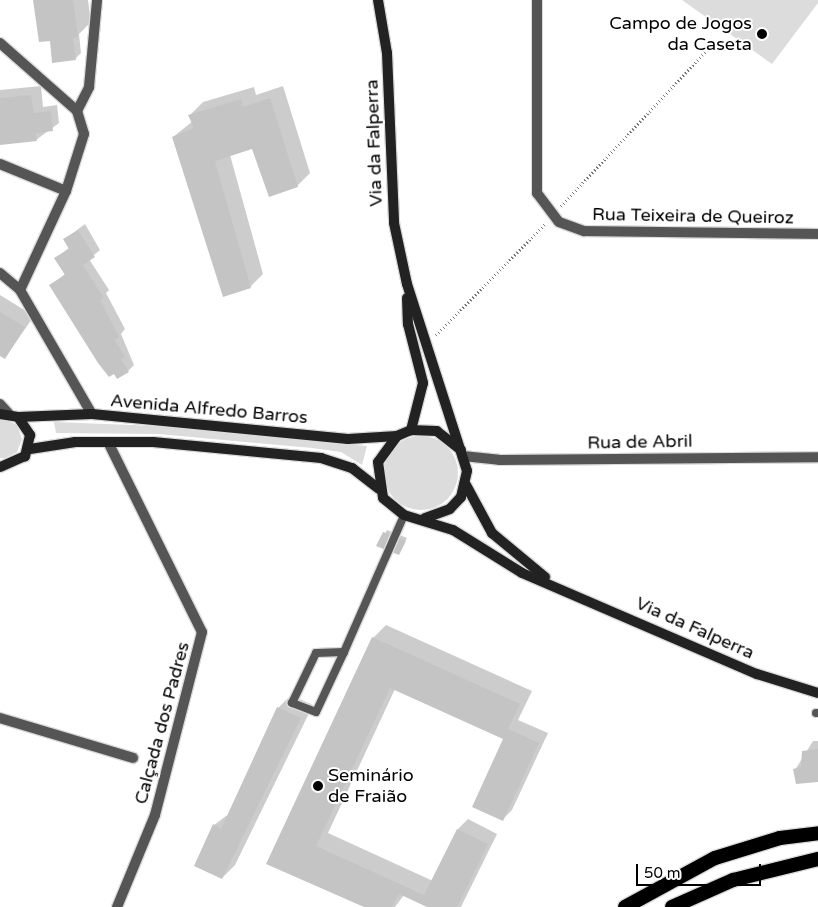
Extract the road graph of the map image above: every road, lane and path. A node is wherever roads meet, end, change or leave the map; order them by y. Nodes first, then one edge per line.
1 (97, 0) edge
2 (378, 0) edge
3 (537, 0) edge
4 (0, 43) edge
5 (707, 50) dead end
6 (77, 111) junction
7 (0, 164) edge
8 (66, 191) junction
9 (553, 216) junction
10 (818, 234) edge
11 (0, 273) edge
12 (406, 284) junction
13 (20, 290) junction
14 (426, 344) junction
15 (0, 404) edge
16 (92, 414) junction
17 (9, 415) edge
18 (411, 430) junction
19 (397, 436) junction
20 (108, 442) junction
21 (30, 449) junction
22 (462, 453) junction
23 (818, 457) edge
24 (0, 467) edge
25 (466, 485) junction
26 (379, 489) junction
27 (404, 515) junction
28 (424, 519) junction
29 (560, 588) junction
30 (344, 652) junction
31 (818, 693) edge
32 (0, 718) edge
33 (133, 758) dead end
34 (818, 833) edge
35 (818, 859) edge
36 (118, 907) edge
37 (625, 907) edge
38 (672, 907) edge

1 - 6 street
2 - 12 main road, Via da Falperra
3 - 9 street, Rua Teixeira de Queiroz
4 - 6 street
5 - 9 path
6 - 8 street
7 - 8 street
8 - 13 street
9 - 10 street, Rua Teixeira de Queiroz
9 - 14 path
11 - 13 street
12 - 14 main road, Via da Falperra
12 - 18 main road, Via da Falperra
13 - 16 street
14 - 22 main road, Via da Falperra
15 - 17 street
16 - 17 main road, Avenida Alfredo Barros
16 - 19 main road, Avenida Alfredo Barros
17 - 21 main road
18 - 19 main road
18 - 22 main road
19 - 26 main road
20 - 21 main road
20 - 26 main road
20 - 36 street, Calçada dos Padres
21 - 24 main road
22 - 23 street, Rua de Abril
22 - 25 main road, Via da Falperra
25 - 28 main road
25 - 29 main road, Via da Falperra
26 - 27 main road
27 - 28 main road, Via da Falperra
27 - 30 lane
28 - 29 main road, Via da Falperra
29 - 31 main road, Via da Falperra
30 - 30 lane
32 - 33 street
34 - 37 highway
35 - 38 highway

